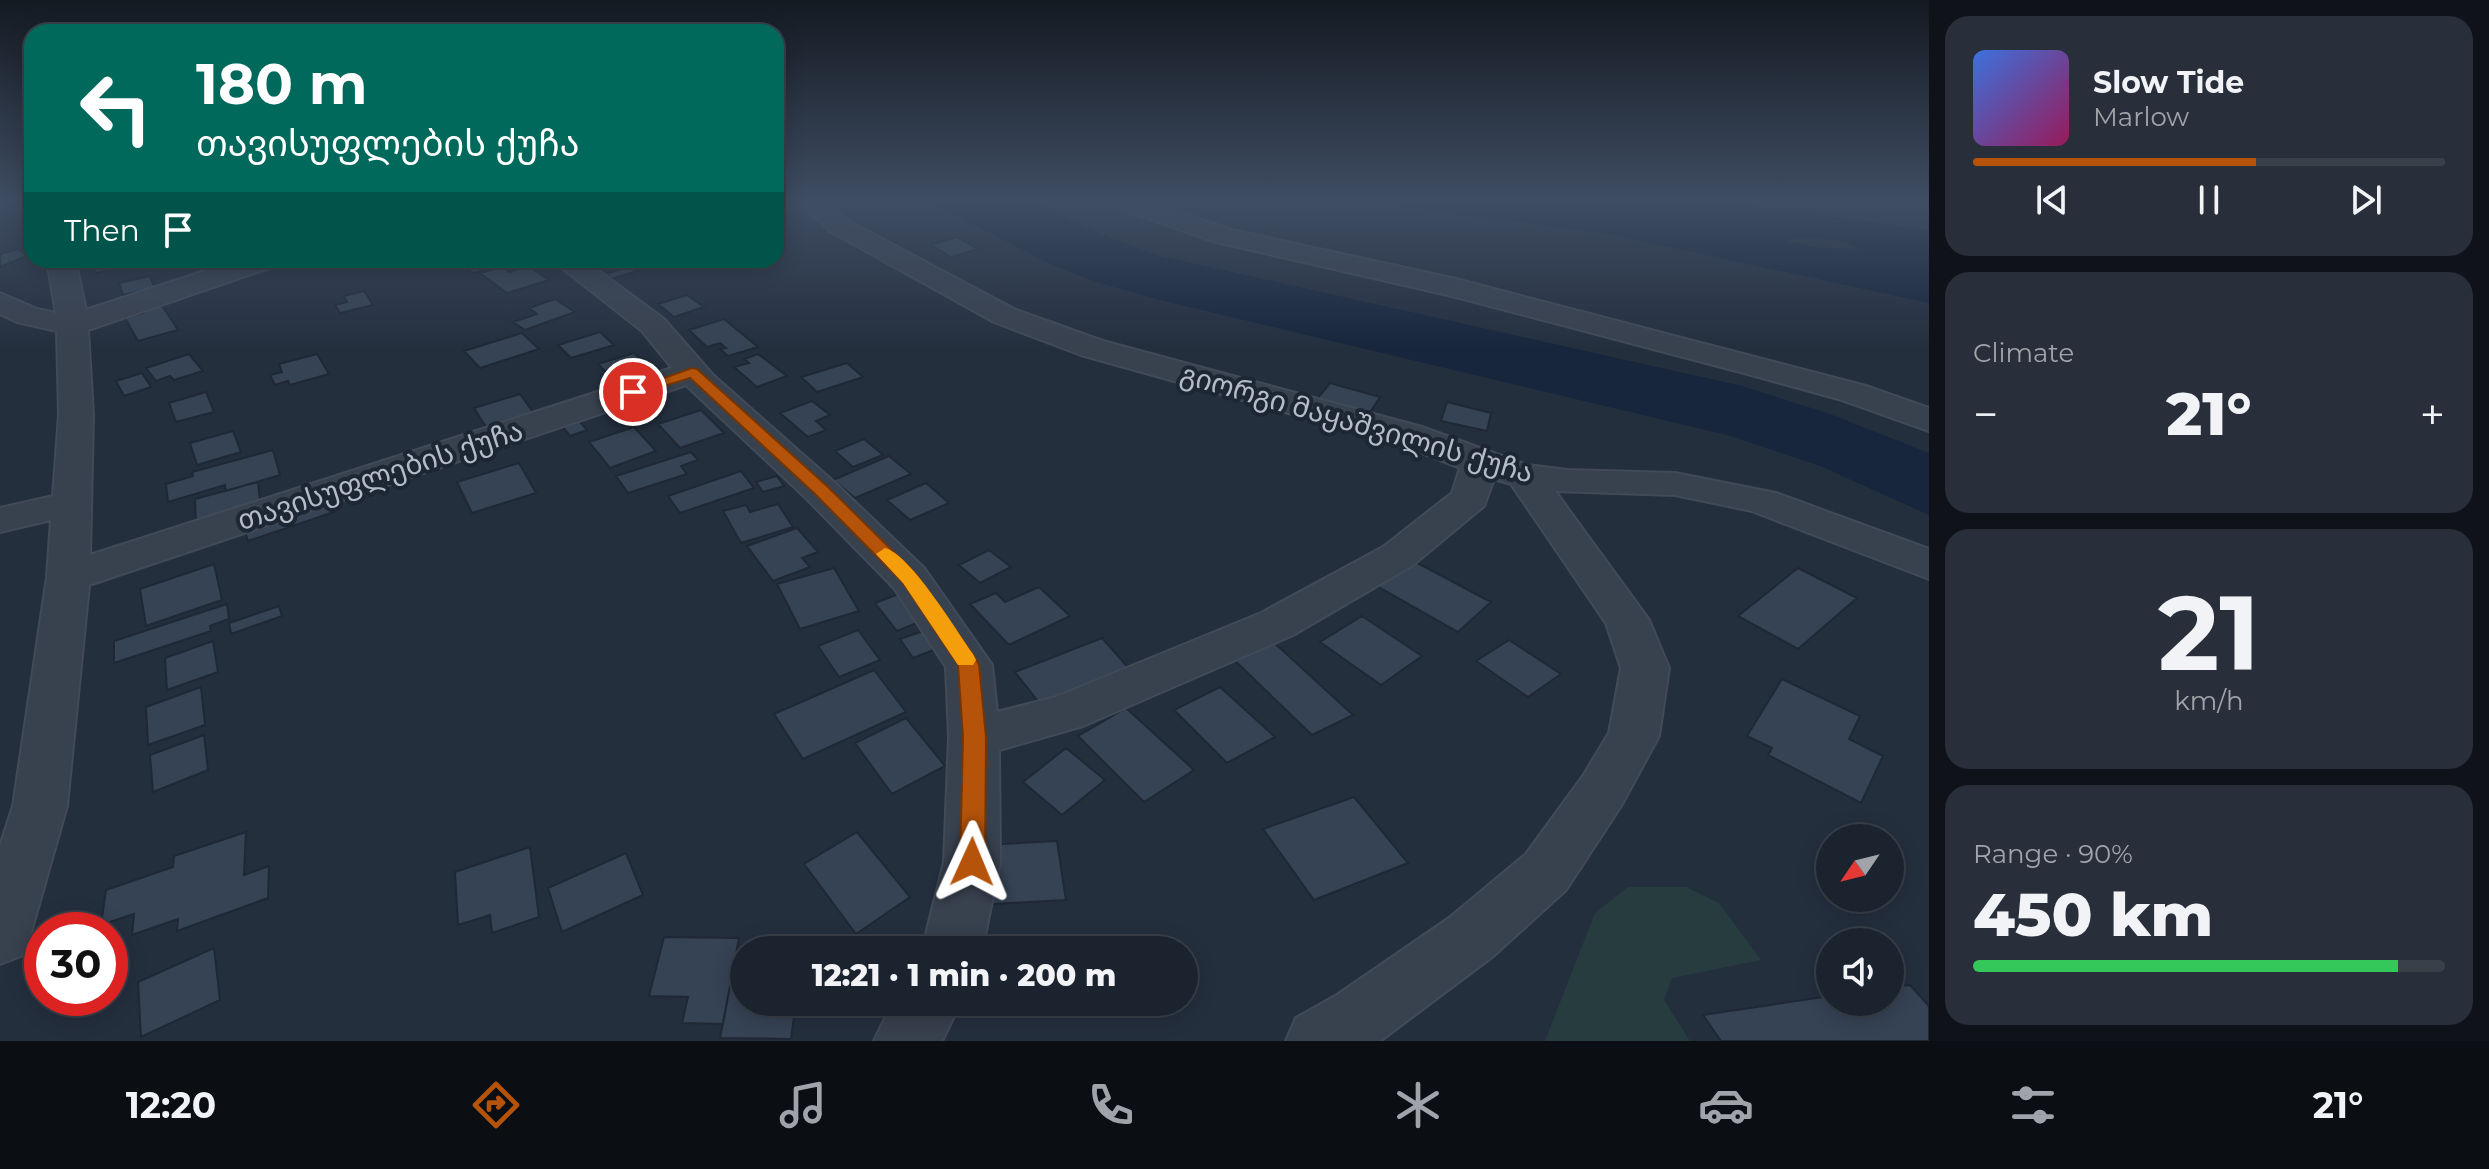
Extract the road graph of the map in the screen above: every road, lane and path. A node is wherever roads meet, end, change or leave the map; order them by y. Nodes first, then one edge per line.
1 (884, 251) edge
2 (1297, 251) edge
3 (63, 268) edge
4 (241, 268) edge
5 (577, 268) edge
6 (0, 302) edge
7 (71, 325) junction
8 (692, 372) junction
9 (1929, 420) edge
10 (1502, 470) junction
11 (70, 504) junction
12 (0, 520) edge
13 (1929, 565) edge
14 (68, 577) junction
15 (974, 737) junction
16 (0, 936) edge
17 (955, 936) edge
18 (921, 1016) edge
19 (906, 1041) edge
20 (1319, 1041) edge

1 - 10 street, გიორგი მაყაშვილის ქუჩა
2 - 9 street
3 - 7 street
4 - 7 street
5 - 8 street
6 - 7 street
7 - 11 street
8 - 14 street, თავისუფლების ქუჩა
8 - 15 street
10 - 13 street, გიორგი მაყაშვილის ქუჩა
10 - 15 street
10 - 20 street
11 - 12 street
11 - 14 street
14 - 16 street
15 - 17 street
18 - 19 street

